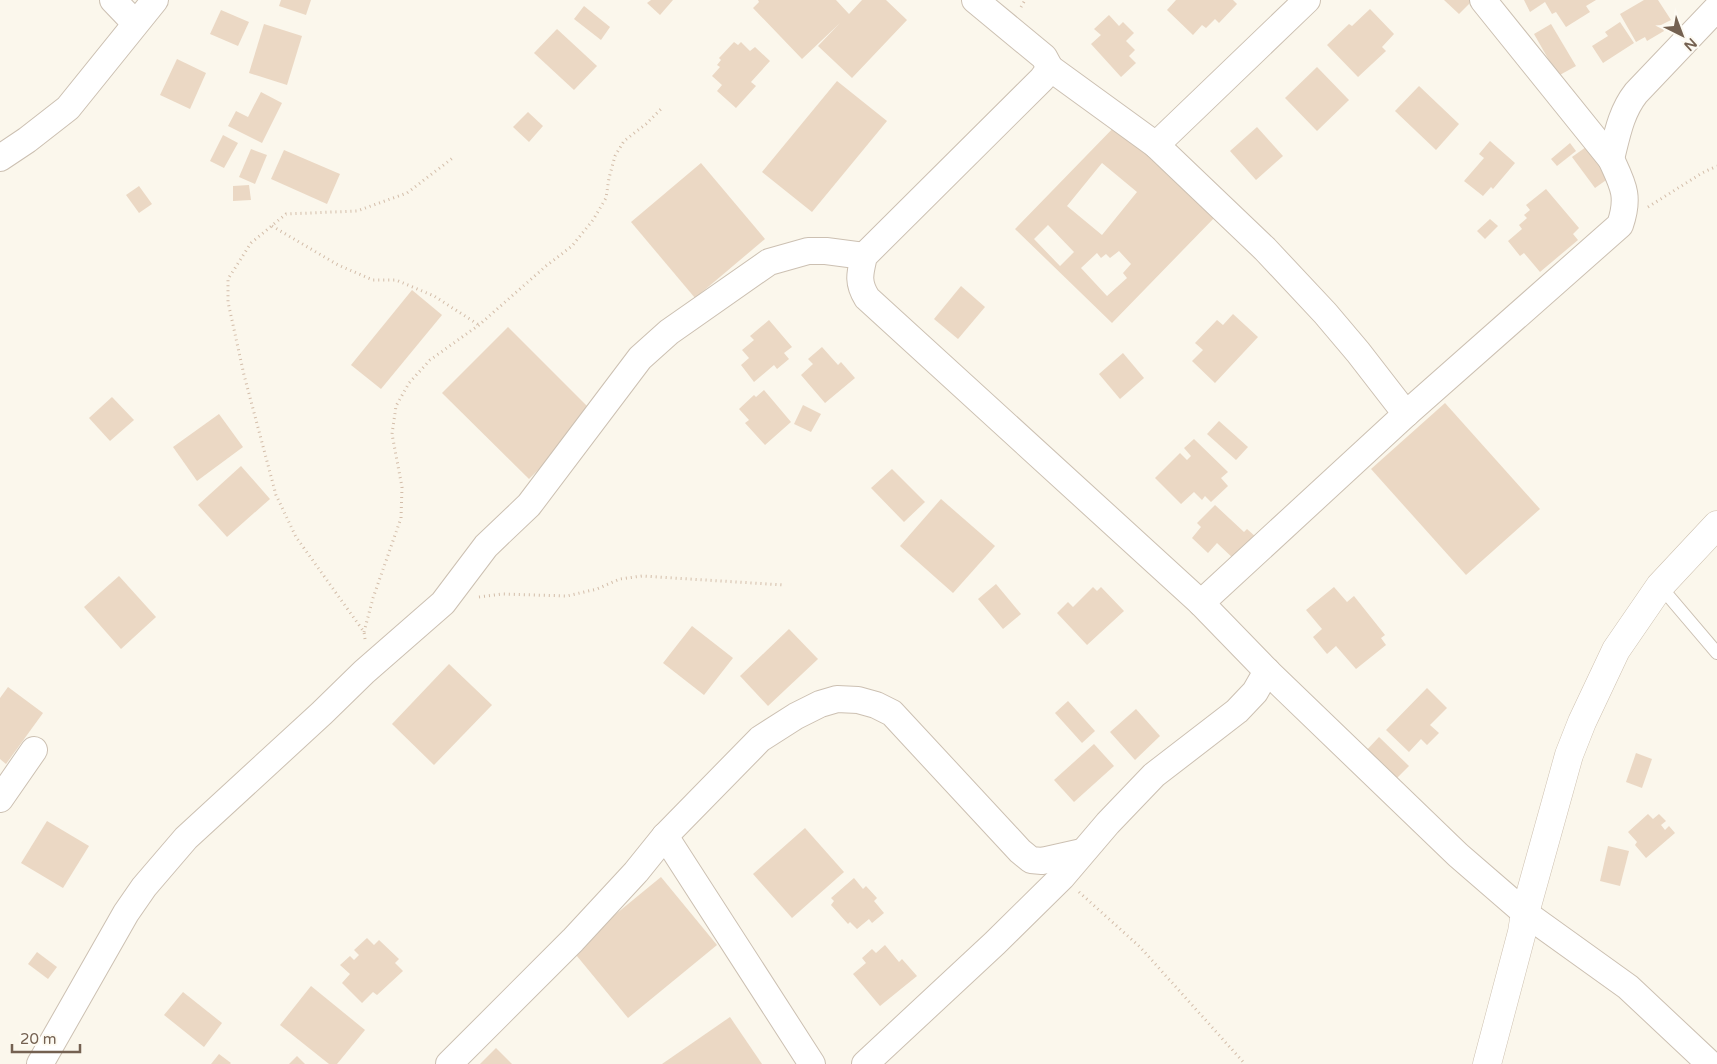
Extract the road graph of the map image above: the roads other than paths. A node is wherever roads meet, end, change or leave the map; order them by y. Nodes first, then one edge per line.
1 (113, 0) edge
2 (155, 0) edge
3 (975, 0) edge
4 (1307, 0) edge
5 (1483, 0) edge
6 (1717, 8) edge
7 (135, 23) junction
8 (1050, 68) junction
9 (1156, 145) junction
10 (0, 158) edge
11 (1611, 159) junction
12 (864, 256) junction
13 (1406, 414) junction
14 (1717, 525) edge
15 (1660, 586) junction
16 (1201, 603) junction
17 (1717, 653) edge
18 (1267, 671) junction
19 (34, 750) dead end
20 (0, 798) edge
21 (665, 836) junction
22 (1082, 852) junction
23 (1525, 913) junction
24 (40, 1064) edge
25 (449, 1064) edge
26 (812, 1064) edge
27 (865, 1064) edge
28 (1487, 1064) edge
29 (1710, 1064) edge

1 - 7 street
2 - 7 street
3 - 8 street
4 - 9 street
5 - 11 street
6 - 11 street
7 - 10 street
8 - 9 street
8 - 12 street
9 - 13 street
11 - 13 street
12 - 16 street
12 - 24 street
13 - 16 street
14 - 15 street
15 - 17 lane
15 - 23 street
16 - 18 street
18 - 22 street
18 - 23 street
19 - 20 street
21 - 22 street
21 - 25 street
21 - 26 street
22 - 27 street
23 - 28 street
23 - 29 street

